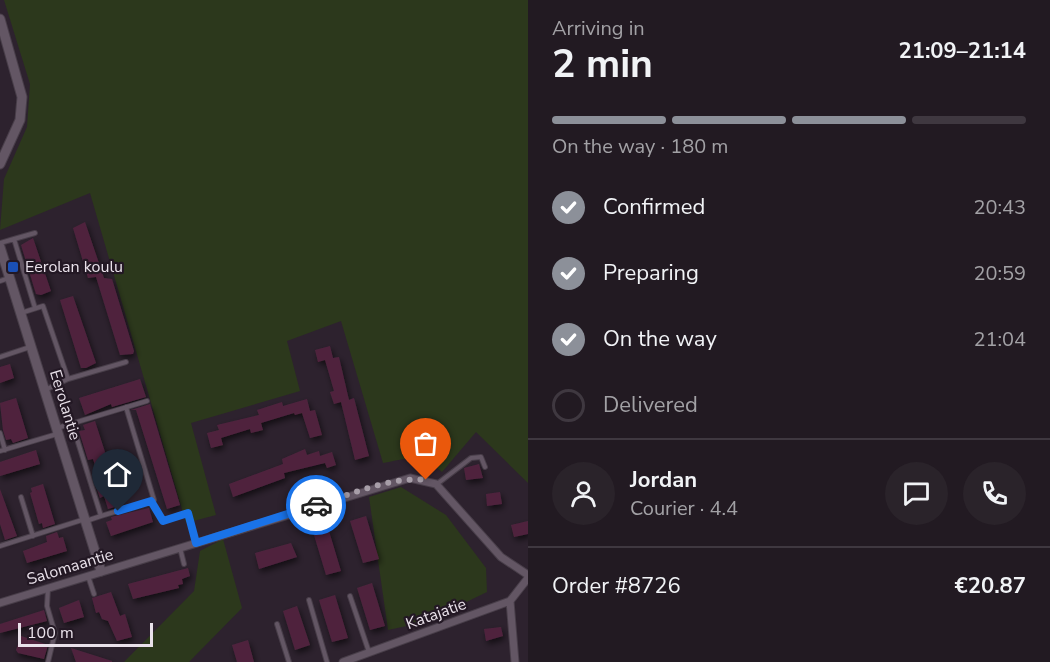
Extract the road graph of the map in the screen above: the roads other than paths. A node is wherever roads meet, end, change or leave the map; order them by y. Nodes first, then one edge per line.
1 (0, 19) edge
2 (0, 164) edge
3 (35, 233) dead end
4 (14, 239) junction
5 (0, 245) edge
6 (5, 280) edge
7 (35, 308) junction
8 (21, 313) junction
9 (31, 346) junction
10 (0, 357) edge
11 (126, 362) dead end
12 (68, 380) junction
13 (44, 390) junction
14 (147, 400) dead end
15 (126, 407) junction
16 (72, 423) junction
17 (57, 431) junction
18 (0, 433) edge
19 (2, 451) edge
20 (485, 467) dead end
21 (436, 484) junction
22 (21, 497) dead end
23 (151, 501) junction
24 (101, 516) junction
25 (86, 520) junction
26 (33, 536) junction
27 (196, 543) junction
28 (0, 546) edge
29 (179, 547) junction
30 (184, 564) dead end
31 (101, 572) junction
32 (88, 575) junction
33 (528, 577) edge
34 (48, 588) junction
35 (94, 594) dead end
36 (350, 596) dead end
37 (309, 600) dead end
38 (510, 601) junction
39 (0, 603) edge
40 (277, 624) dead end
41 (369, 652) junction
42 (353, 660) edge
43 (48, 662) edge
44 (289, 662) edge
45 (327, 662) edge
46 (343, 662) edge
47 (515, 662) edge

1 - 2 street
3 - 4 lane
4 - 5 lane
4 - 7 lane
5 - 6 street, Eerolantie
6 - 8 street, Eerolantie
7 - 8 lane
7 - 12 lane
8 - 9 street, Eerolantie
9 - 10 lane
9 - 13 street, Eerolantie
11 - 12 lane
12 - 13 lane
13 - 17 street, Eerolantie
14 - 15 lane
15 - 16 lane
15 - 23 lane
16 - 17 lane
16 - 24 lane
17 - 19 lane
17 - 25 street, Eerolantie
18 - 19 lane
20 - 21 lane
21 - 27 street, Salomaantie
21 - 33 street
22 - 26 lane
23 - 24 lane
23 - 27 lane
24 - 25 lane
25 - 26 lane
25 - 31 street, Eerolantie
26 - 28 lane
27 - 29 street, Salomaantie
29 - 30 lane
29 - 31 street, Salomaantie
31 - 32 street, Salomaantie
32 - 34 street, Salomaantie
32 - 35 lane
33 - 38 street
34 - 39 street, Salomaantie
34 - 43 lane
36 - 41 lane
37 - 45 lane
38 - 41 street, Katajatie
38 - 47 street
40 - 44 lane
41 - 42 street, Katajatie
42 - 46 street, Katajatie

